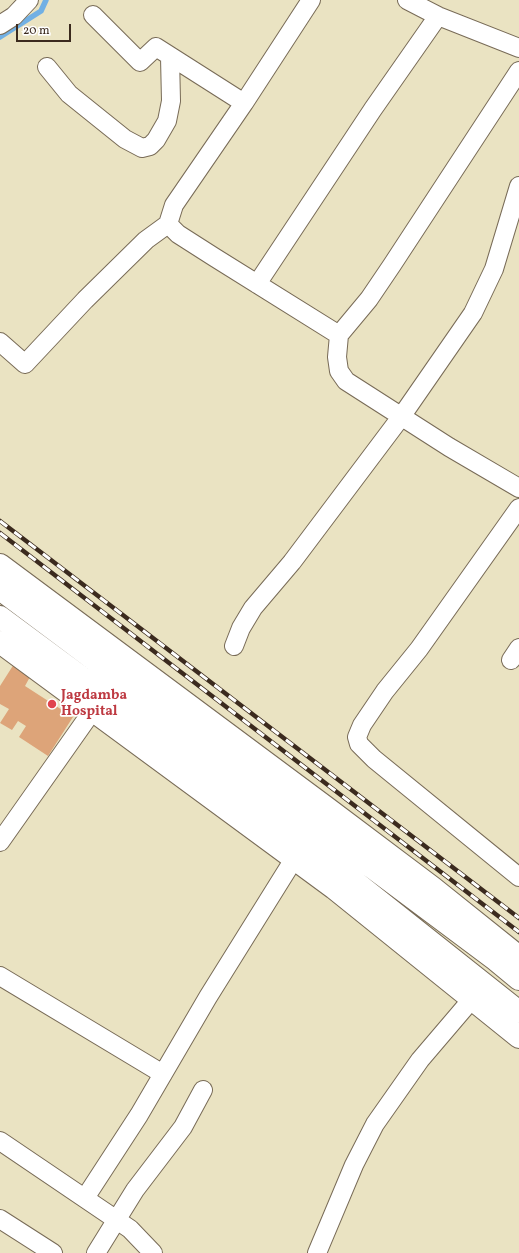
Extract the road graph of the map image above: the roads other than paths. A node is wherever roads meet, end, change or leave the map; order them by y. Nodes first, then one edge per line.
1 (29, 0) edge
2 (311, 0) edge
3 (407, 0) edge
4 (93, 15) dead end
5 (438, 16) junction
6 (0, 25) edge
7 (519, 48) edge
8 (170, 57) junction
9 (47, 67) dead end
10 (519, 71) edge
11 (244, 103) junction
12 (519, 186) edge
13 (168, 224) junction
14 (257, 284) junction
15 (339, 335) junction
16 (0, 342) edge
17 (401, 417) junction
18 (519, 488) edge
19 (519, 508) edge
20 (0, 565) edge
21 (0, 589) edge
22 (0, 617) edge
23 (0, 642) edge
24 (234, 646) dead end
25 (93, 710) junction
26 (0, 842) edge
27 (294, 859) junction
28 (519, 877) edge
29 (519, 957) edge
30 (0, 976) edge
31 (519, 979) edge
32 (472, 999) junction
33 (519, 1012) edge
34 (519, 1037) edge
35 (163, 1074) junction
36 (203, 1090) dead end
37 (0, 1141) edge
38 (85, 1198) junction
39 (0, 1219) edge
40 (117, 1220) junction
41 (53, 1253) edge
42 (96, 1253) edge
43 (153, 1253) edge
44 (317, 1253) edge

1 - 6 street
2 - 11 street
3 - 5 street
4 - 8 street
5 - 7 street
5 - 14 street
8 - 9 street
8 - 11 street
10 - 15 street
11 - 13 street
12 - 17 street
13 - 14 street
13 - 16 street
14 - 15 street
15 - 17 street
17 - 18 street
17 - 24 street
19 - 28 street
20 - 29 main road
21 - 31 main road
22 - 33 main road
23 - 25 main road
25 - 26 street
25 - 27 main road
27 - 32 main road
27 - 35 street
30 - 35 street
32 - 34 main road
32 - 44 street
35 - 38 street
36 - 40 street
37 - 38 street
38 - 40 street
39 - 41 street
40 - 42 street
40 - 43 street

